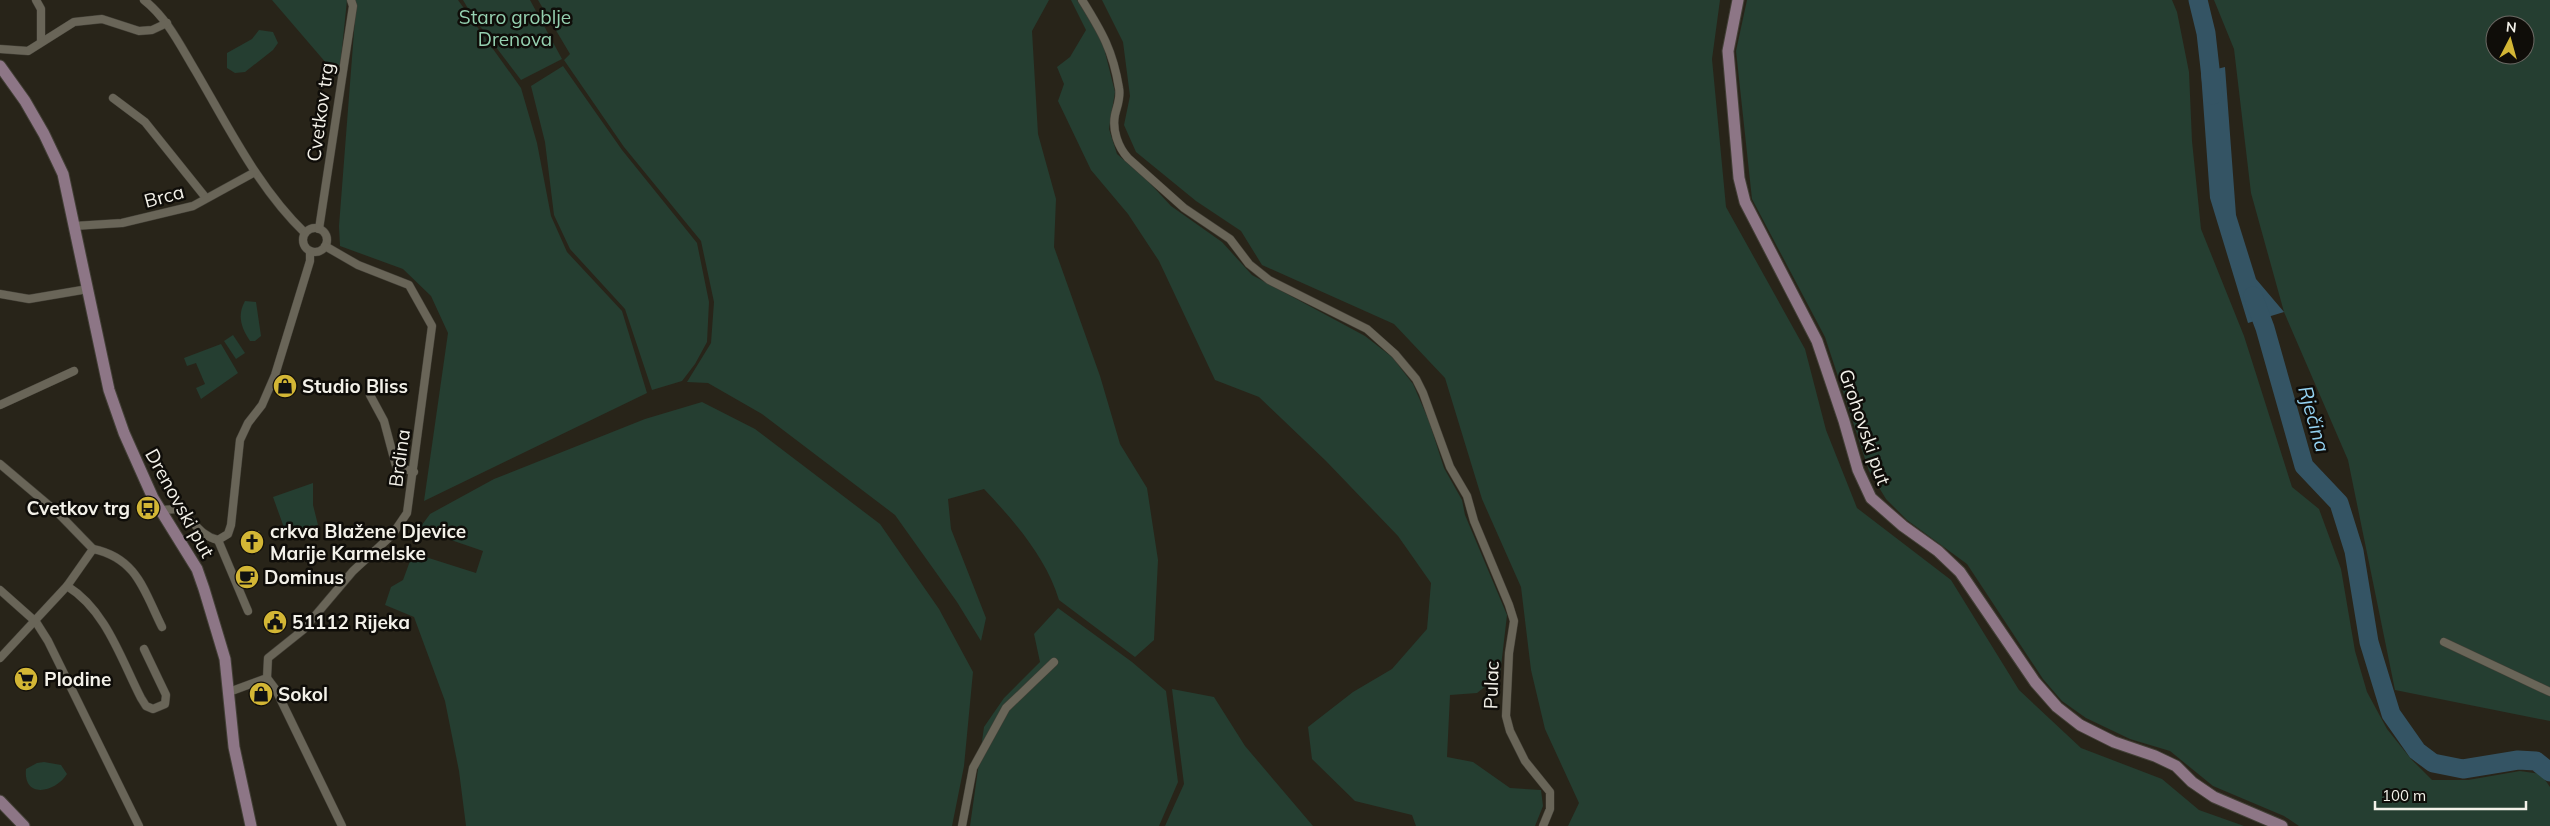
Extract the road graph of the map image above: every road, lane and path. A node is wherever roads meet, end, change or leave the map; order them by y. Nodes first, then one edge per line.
1 (36, 0) edge
2 (144, 0) edge
3 (351, 0) edge
4 (1082, 0) edge
5 (1738, 0) edge
6 (167, 23) junction
7 (41, 41) junction
8 (0, 49) edge
9 (0, 66) edge
10 (113, 98) dead end
11 (255, 172) junction
12 (206, 198) junction
13 (74, 226) junction
14 (319, 230) junction
15 (305, 233) junction
16 (325, 246) junction
17 (310, 251) junction
18 (88, 289) junction
19 (0, 294) edge
20 (74, 370) dead end
21 (370, 395) dead end
22 (0, 406) edge
23 (0, 464) edge
24 (414, 472) junction
25 (160, 510) junction
26 (218, 540) junction
27 (93, 549) junction
28 (67, 586) junction
29 (0, 590) edge
30 (248, 611) dead end
31 (36, 622) junction
32 (162, 627) dead end
33 (2444, 642) dead end
34 (144, 649) dead end
35 (0, 658) edge
36 (1054, 662) dead end
37 (267, 678) junction
38 (229, 692) junction
39 (2550, 692) edge
40 (0, 801) edge
41 (24, 826) edge
42 (139, 826) edge
43 (251, 826) edge
44 (342, 826) edge
45 (962, 826) edge
46 (1543, 826) edge
47 (2282, 826) edge

1 - 7 street
2 - 6 street
3 - 14 street, Cvetkov trg
4 - 46 street, Pulac
5 - 47 main road, Grohovski put
6 - 7 street
6 - 11 street
7 - 8 street
9 - 13 main road, Drenovski put
10 - 12 street
11 - 12 street, Brca
11 - 15 street
12 - 13 street, Brca
13 - 18 main road, Drenovski put
14 - 15 street
14 - 16 street, Cvetkov trg
15 - 17 street
16 - 17 street
16 - 24 street, Brdina
17 - 26 street
18 - 19 street
18 - 25 main road, Drenovski put
20 - 22 street
21 - 24 street
23 - 27 street
24 - 37 street, Brdina
25 - 26 street
25 - 38 main road, Drenovski put
26 - 30 street
27 - 28 street
27 - 32 street
28 - 31 street
28 - 34 street
29 - 31 street
31 - 35 street
31 - 42 street
33 - 39 street
36 - 45 street
37 - 38 street
37 - 44 street
38 - 43 main road, Drenovski put
40 - 41 main road

